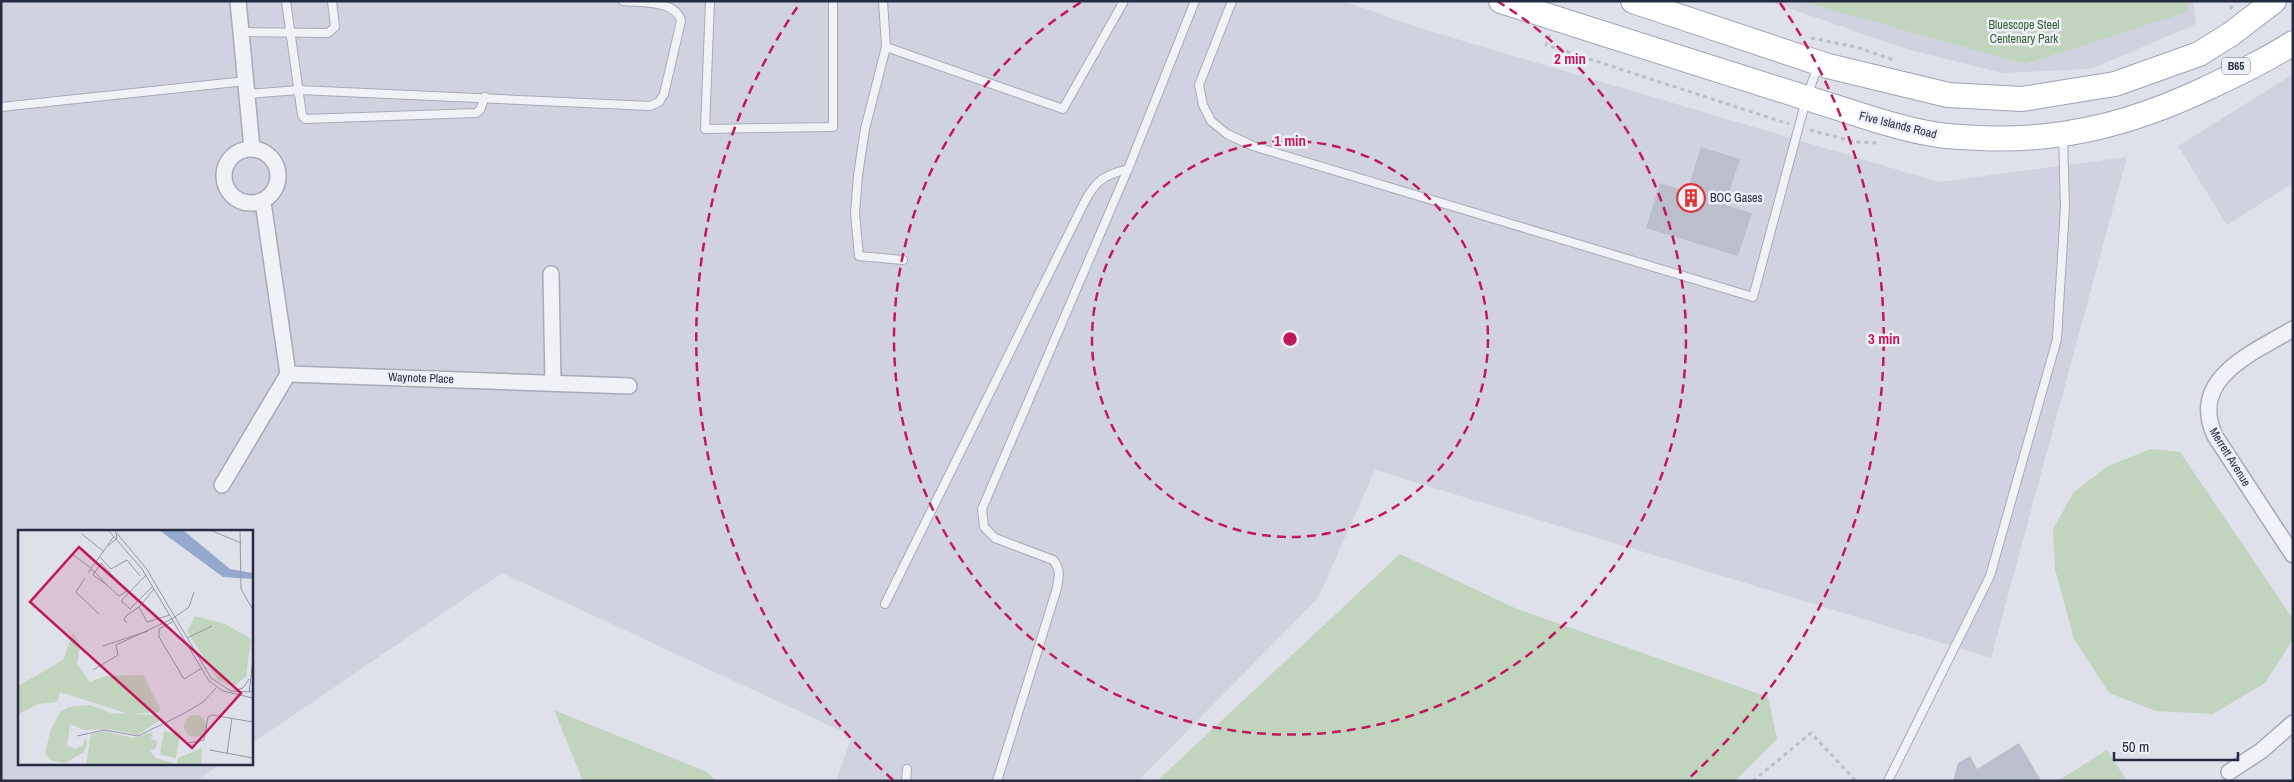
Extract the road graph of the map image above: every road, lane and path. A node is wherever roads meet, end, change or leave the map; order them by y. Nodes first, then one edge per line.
1 (238, 1) edge
2 (286, 1) edge
3 (332, 1) edge
4 (623, 1) edge
5 (710, 1) edge
6 (834, 1) edge
7 (883, 1) edge
8 (1124, 1) edge
9 (1195, 1) edge
10 (1232, 1) edge
11 (1501, 1) edge
12 (1633, 1) edge
13 (2235, 1) edge
14 (2248, 1) edge
15 (2274, 1) edge
16 (2225, 15) dead end
17 (2293, 28) edge
18 (241, 32) junction
19 (291, 33) junction
20 (1802, 35) dead end
21 (2293, 43) edge
22 (886, 47) junction
23 (2199, 54) junction
24 (1900, 62) dead end
25 (1819, 63) junction
26 (247, 88) junction
27 (298, 90) junction
28 (485, 97) junction
29 (1806, 100) junction
30 (2178, 102) junction
31 (1, 107) edge
32 (2063, 136) junction
33 (252, 148) junction
34 (1128, 169) junction
35 (263, 202) junction
36 (903, 260) dead end
37 (551, 274) dead end
38 (2293, 329) edge
39 (288, 374) junction
40 (553, 383) junction
41 (629, 386) dead end
42 (222, 485) dead end
43 (2293, 555) edge
44 (885, 604) dead end
45 (2293, 723) edge
46 (907, 769) dead end
47 (2229, 772) dead end
48 (906, 781) edge
49 (997, 781) edge
50 (1753, 781) edge
51 (1856, 781) edge
52 (1888, 781) edge

1 - 18 street
2 - 19 lane
3 - 19 lane
4 - 28 lane
5 - 6 lane
7 - 22 lane
8 - 22 lane
9 - 34 lane
10 - 29 lane
11 - 29 main road, Five Islands Road
12 - 25 main road
13 - 16 path
14 - 23 main road
15 - 23 main road
17 - 30 main road, B65
18 - 19 lane
18 - 26 street
19 - 27 lane
20 - 24 path
21 - 30 main road, Five Islands Road
22 - 36 lane
23 - 25 main road
25 - 29 lane
26 - 27 lane
26 - 31 lane
26 - 33 street
27 - 28 lane
27 - 28 lane
29 - 32 main road, Five Islands Road
30 - 32 main road, Five Islands Road
32 - 52 lane
33 - 35 street
33 - 35 street
34 - 44 lane
34 - 49 lane
35 - 39 street
37 - 40 street
38 - 43 street, Merrett Avenue
39 - 40 street, Waynote Place
39 - 42 street
40 - 41 street, Waynote Place
45 - 47 street
46 - 48 lane
50 - 51 path

